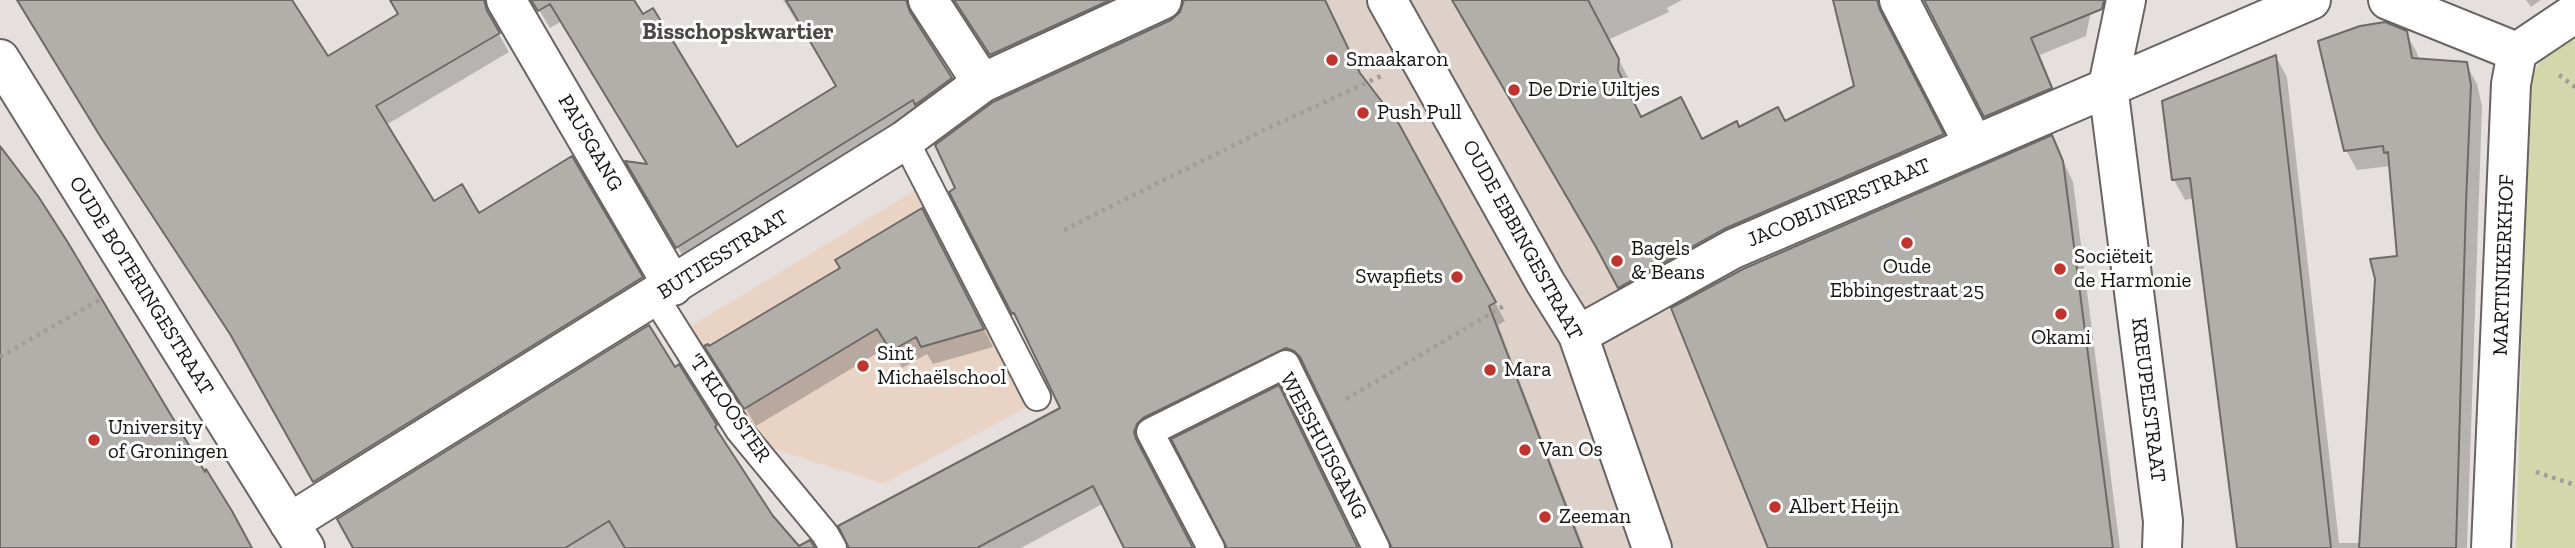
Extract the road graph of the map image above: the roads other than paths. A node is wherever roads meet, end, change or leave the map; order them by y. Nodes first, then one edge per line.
1 (506, 0) edge
2 (928, 0) edge
3 (1162, 0) edge
4 (1387, 0) edge
5 (1899, 0) edge
6 (2126, 0) edge
7 (2311, 0) edge
8 (2388, 0) edge
9 (2575, 13) edge
10 (2517, 52) junction
11 (0, 59) edge
12 (982, 83) junction
13 (2108, 86) junction
14 (905, 140) junction
15 (1975, 145) junction
16 (664, 292) junction
17 (1578, 335) junction
18 (1037, 397) dead end
19 (297, 536) edge
20 (833, 548) edge
21 (1211, 548) edge
22 (1376, 548) edge
23 (1652, 548) edge
24 (2162, 548) edge
25 (2491, 548) edge

1 - 16 street, PAUSGANG
2 - 12 street
3 - 12 street, BUTJESSTRAAT
4 - 17 street, OUDE EBBINGESTRAAT
5 - 15 street
6 - 13 street, KREUPELSTRAAT
7 - 13 street, JACOBIJNERSTRAAT
8 - 10 street
9 - 10 street
10 - 25 street, MARTINIKERKHOF
11 - 19 street, OUDE BOTERINGESTRAAT
12 - 14 street, BUTJESSTRAAT
13 - 15 street, JACOBIJNERSTRAAT
13 - 24 street, KREUPELSTRAAT
14 - 16 street, BUTJESSTRAAT
14 - 18 lane
15 - 17 street, JACOBIJNERSTRAAT
16 - 19 street, BUTJESSTRAAT
16 - 20 lane, 'T KLOOSTER
17 - 23 street, OUDE EBBINGESTRAAT
21 - 22 lane, WEESHUISGANG

